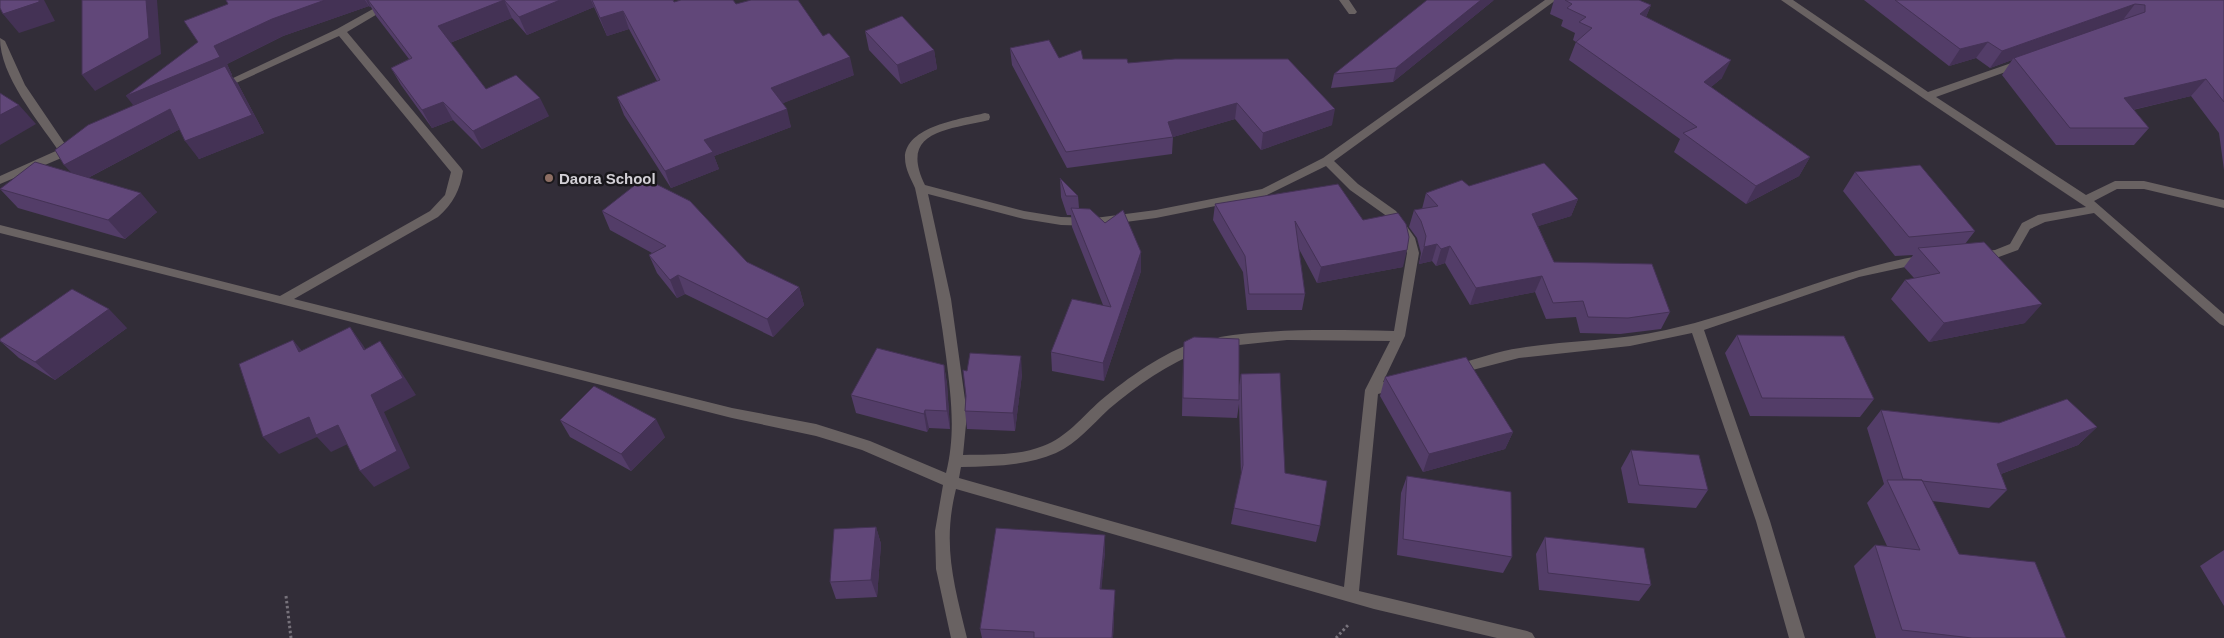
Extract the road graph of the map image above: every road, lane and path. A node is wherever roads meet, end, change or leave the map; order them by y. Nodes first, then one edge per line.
1 (396, 0) edge
2 (1344, 0) edge
3 (1551, 0) edge
4 (1786, 0) edge
5 (1352, 12) dead end
6 (341, 31) junction
7 (0, 40) edge
8 (2036, 57) edge
9 (205, 93) edge
10 (1927, 96) junction
11 (985, 117) dead end
12 (82, 145) edge
13 (65, 152) junction
14 (1328, 161) junction
15 (0, 180) edge
16 (921, 188) junction
17 (2086, 200) junction
18 (2224, 204) edge
19 (2096, 209) junction
20 (0, 229) edge
21 (1963, 256) edge
22 (1939, 257) edge
23 (281, 301) junction
24 (2224, 320) edge
25 (1696, 326) junction
26 (1399, 336) junction
27 (1446, 372) edge
28 (1408, 381) edge
29 (1372, 390) junction
30 (956, 462) junction
31 (952, 482) junction
32 (1351, 594) junction
33 (286, 596) dead end
34 (291, 638) edge
35 (959, 638) edge
36 (1527, 638) edge
37 (1797, 638) edge

1 - 6 street
2 - 5 street
3 - 14 street
4 - 10 street
6 - 9 street
6 - 23 street
7 - 13 street
8 - 10 street
10 - 17 street
11 - 16 street
12 - 13 street
13 - 15 street
14 - 16 street
14 - 26 street
16 - 30 street
17 - 18 street
17 - 19 street
19 - 21 street
19 - 24 street
20 - 23 street
22 - 25 street
23 - 31 street
25 - 27 street
25 - 37 street
26 - 29 street
26 - 30 street
28 - 29 street
29 - 32 street
30 - 31 street
31 - 32 street
31 - 35 street
32 - 36 street
33 - 34 path

